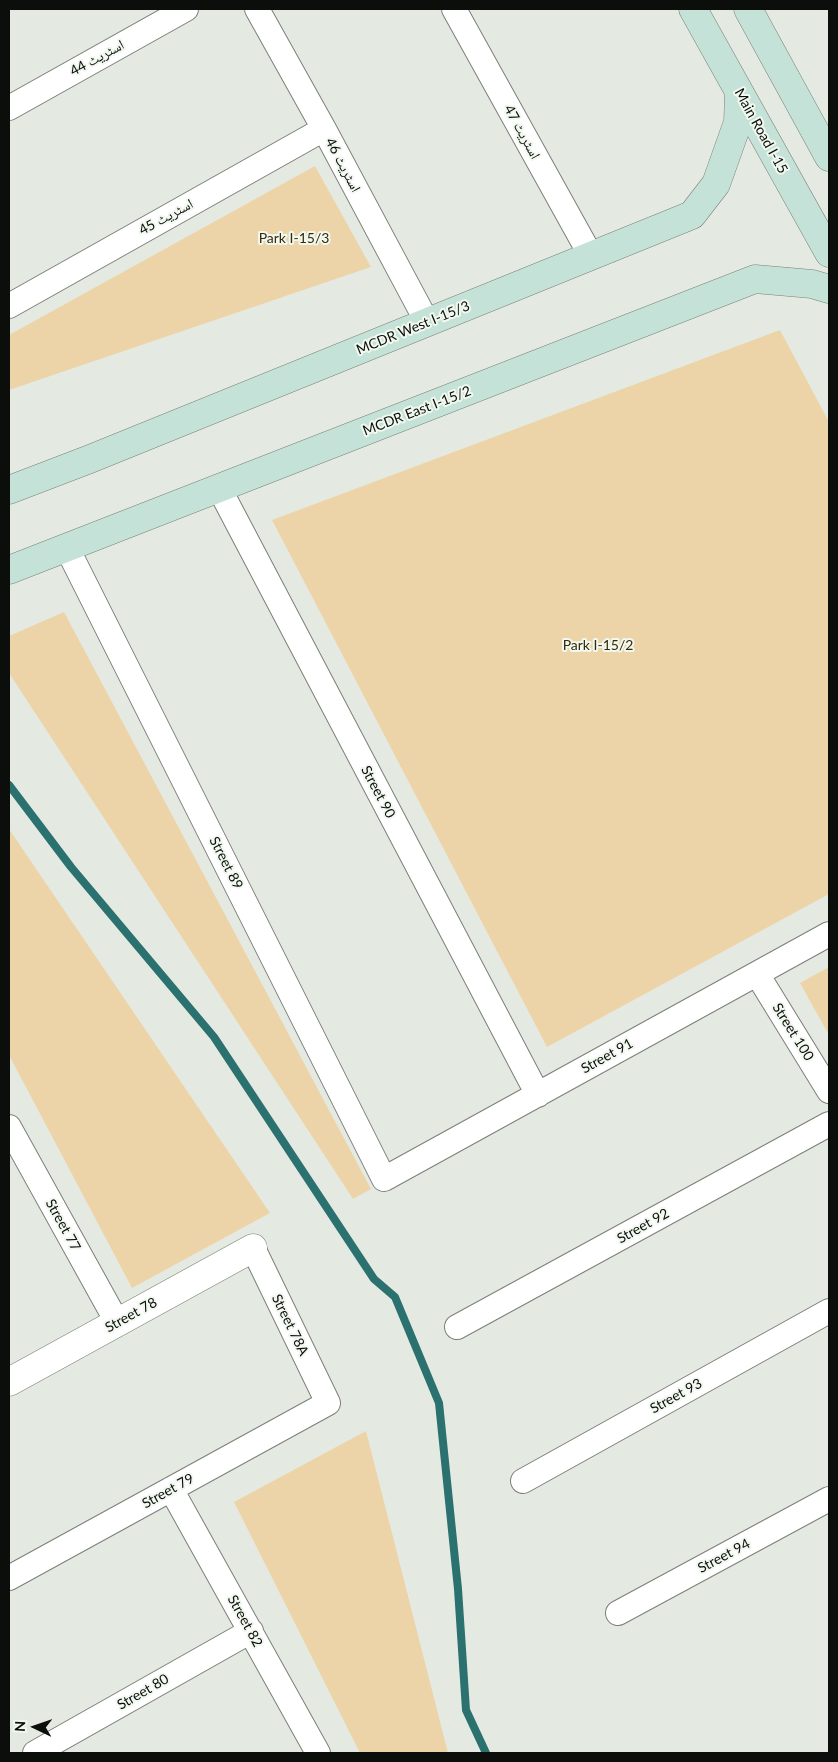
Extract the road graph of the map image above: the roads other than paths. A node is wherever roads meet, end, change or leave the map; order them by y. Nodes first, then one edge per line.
1 (186, 9) edge
2 (258, 9) edge
3 (454, 9) edge
4 (692, 9) edge
5 (748, 9) edge
6 (740, 93) junction
7 (9, 108) edge
8 (324, 129) junction
9 (829, 157) edge
10 (829, 253) edge
11 (591, 256) junction
12 (829, 289) edge
13 (9, 306) edge
14 (427, 322) junction
15 (219, 488) junction
16 (9, 490) edge
17 (67, 548) junction
18 (9, 570) edge
19 (829, 934) edge
20 (757, 974) junction
21 (829, 1090) edge
22 (538, 1095) junction
23 (829, 1124) edge
24 (9, 1127) edge
25 (384, 1179) joint
26 (253, 1248) joint
27 (829, 1311) edge
28 (117, 1322) junction
29 (457, 1327) dead end
30 (9, 1382) edge
31 (328, 1403) joint
32 (523, 1481) dead end
33 (172, 1489) junction
34 (829, 1499) edge
35 (9, 1578) edge
36 (618, 1613) dead end
37 (251, 1631) junction
38 (35, 1753) edge
39 (318, 1753) edge

1 - 7 street, اسٹریٹ 44
2 - 8 street, اسٹریٹ 46
3 - 11 street, اسٹریٹ 47
4 - 6 main road, Main Road I-15
5 - 9 main road
6 - 10 main road, Main Road I-15
6 - 11 main road, MCDR West I-15/3
8 - 13 street, اسٹریٹ 45
8 - 14 street, اسٹریٹ 46
11 - 14 main road, MCDR West I-15/3
12 - 15 main road, MCDR East I-15/2
14 - 16 main road, MCDR West I-15/3
15 - 17 main road, MCDR East I-15/2
15 - 22 street, Street 90
17 - 18 main road, MCDR East I-15/2
17 - 25 street, Street 89
19 - 20 street, Street 91
20 - 21 street, Street 100
20 - 22 street, Street 91
22 - 25 street, Street 91
23 - 29 street, Street 92
24 - 28 street, Street 77
26 - 28 street, Street 78
26 - 31 street, Street 78A
27 - 32 street, Street 93
28 - 30 street, Street 78
31 - 33 street, Street 79
33 - 35 street, Street 79
33 - 37 street, Street 82
34 - 36 street, Street 94
37 - 38 street, Street 80
37 - 39 street, Street 82

